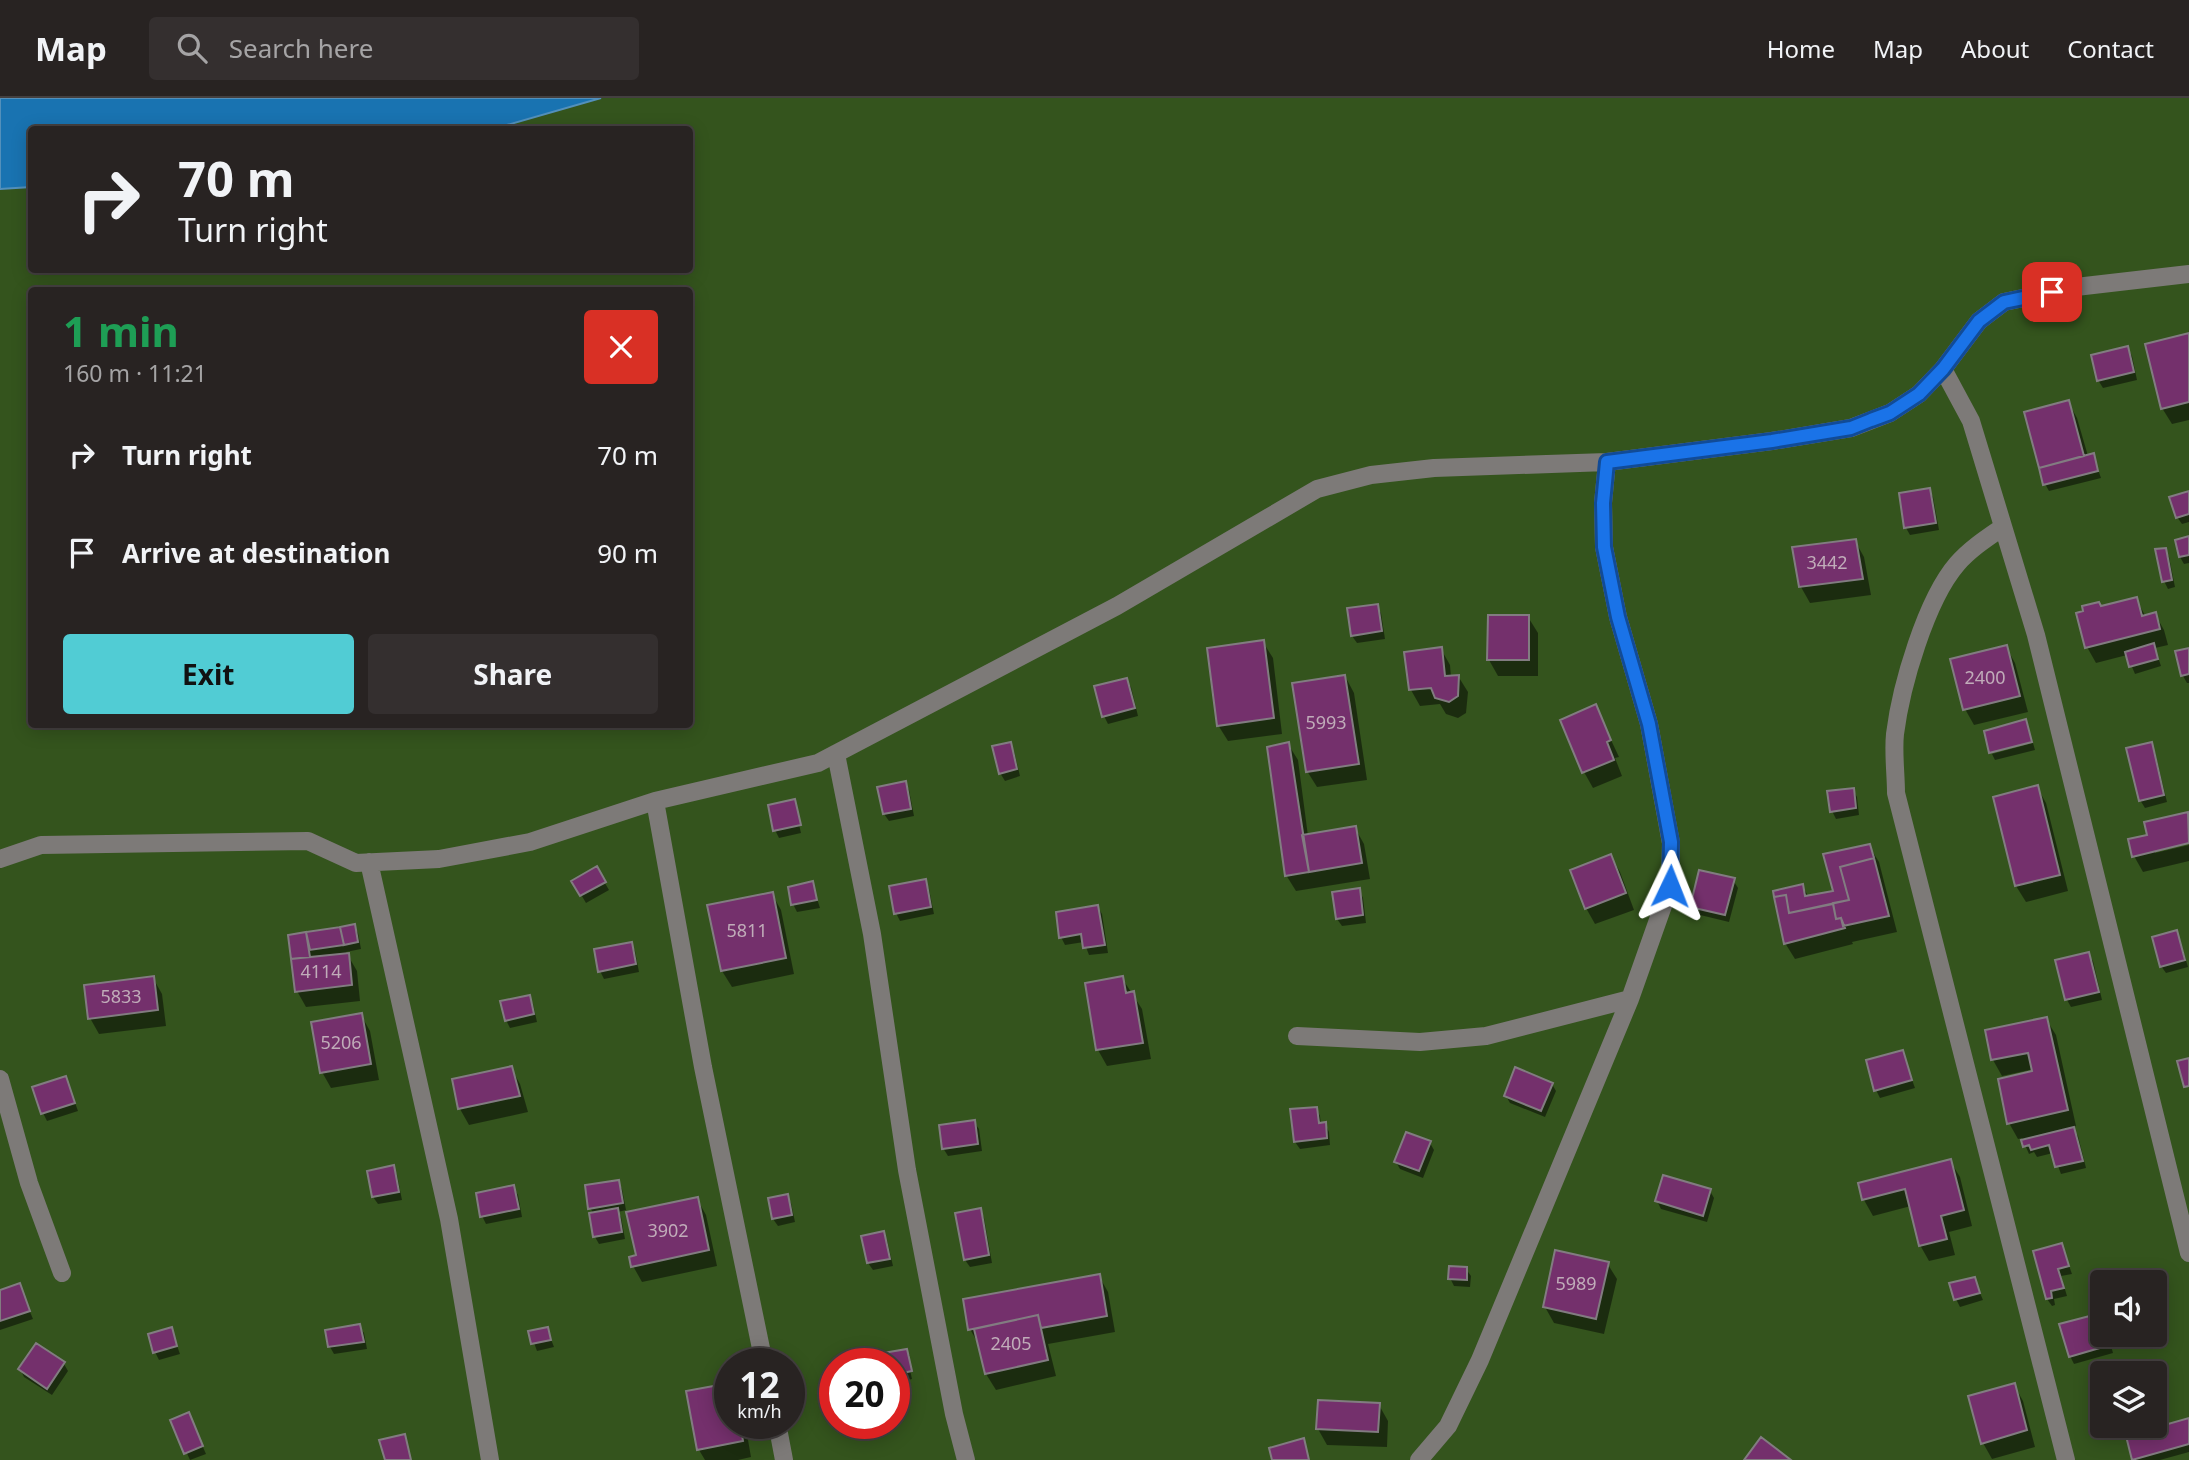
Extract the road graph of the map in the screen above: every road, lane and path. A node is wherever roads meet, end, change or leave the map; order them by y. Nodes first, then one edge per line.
1 (2189, 274) edge
2 (1943, 369) junction
3 (1607, 462) junction
4 (2003, 527) junction
5 (836, 754) junction
6 (655, 801) junction
7 (0, 859) edge
8 (369, 862) junction
9 (1630, 999) junction
10 (1297, 1036) dead end
11 (0, 1079) edge
12 (2189, 1253) edge
13 (62, 1272) dead end
14 (761, 1348) edge
15 (780, 1439) edge
16 (490, 1460) edge
17 (784, 1460) edge
18 (966, 1460) edge
19 (1419, 1460) edge
20 (2066, 1460) edge

1 - 2 lane
2 - 3 lane
2 - 4 lane
3 - 5 lane
3 - 9 lane
4 - 12 lane
4 - 20 lane
5 - 6 lane
5 - 18 lane
6 - 8 lane
6 - 14 lane
7 - 8 lane
8 - 16 lane
9 - 10 lane
9 - 19 lane
11 - 13 lane
15 - 17 lane

